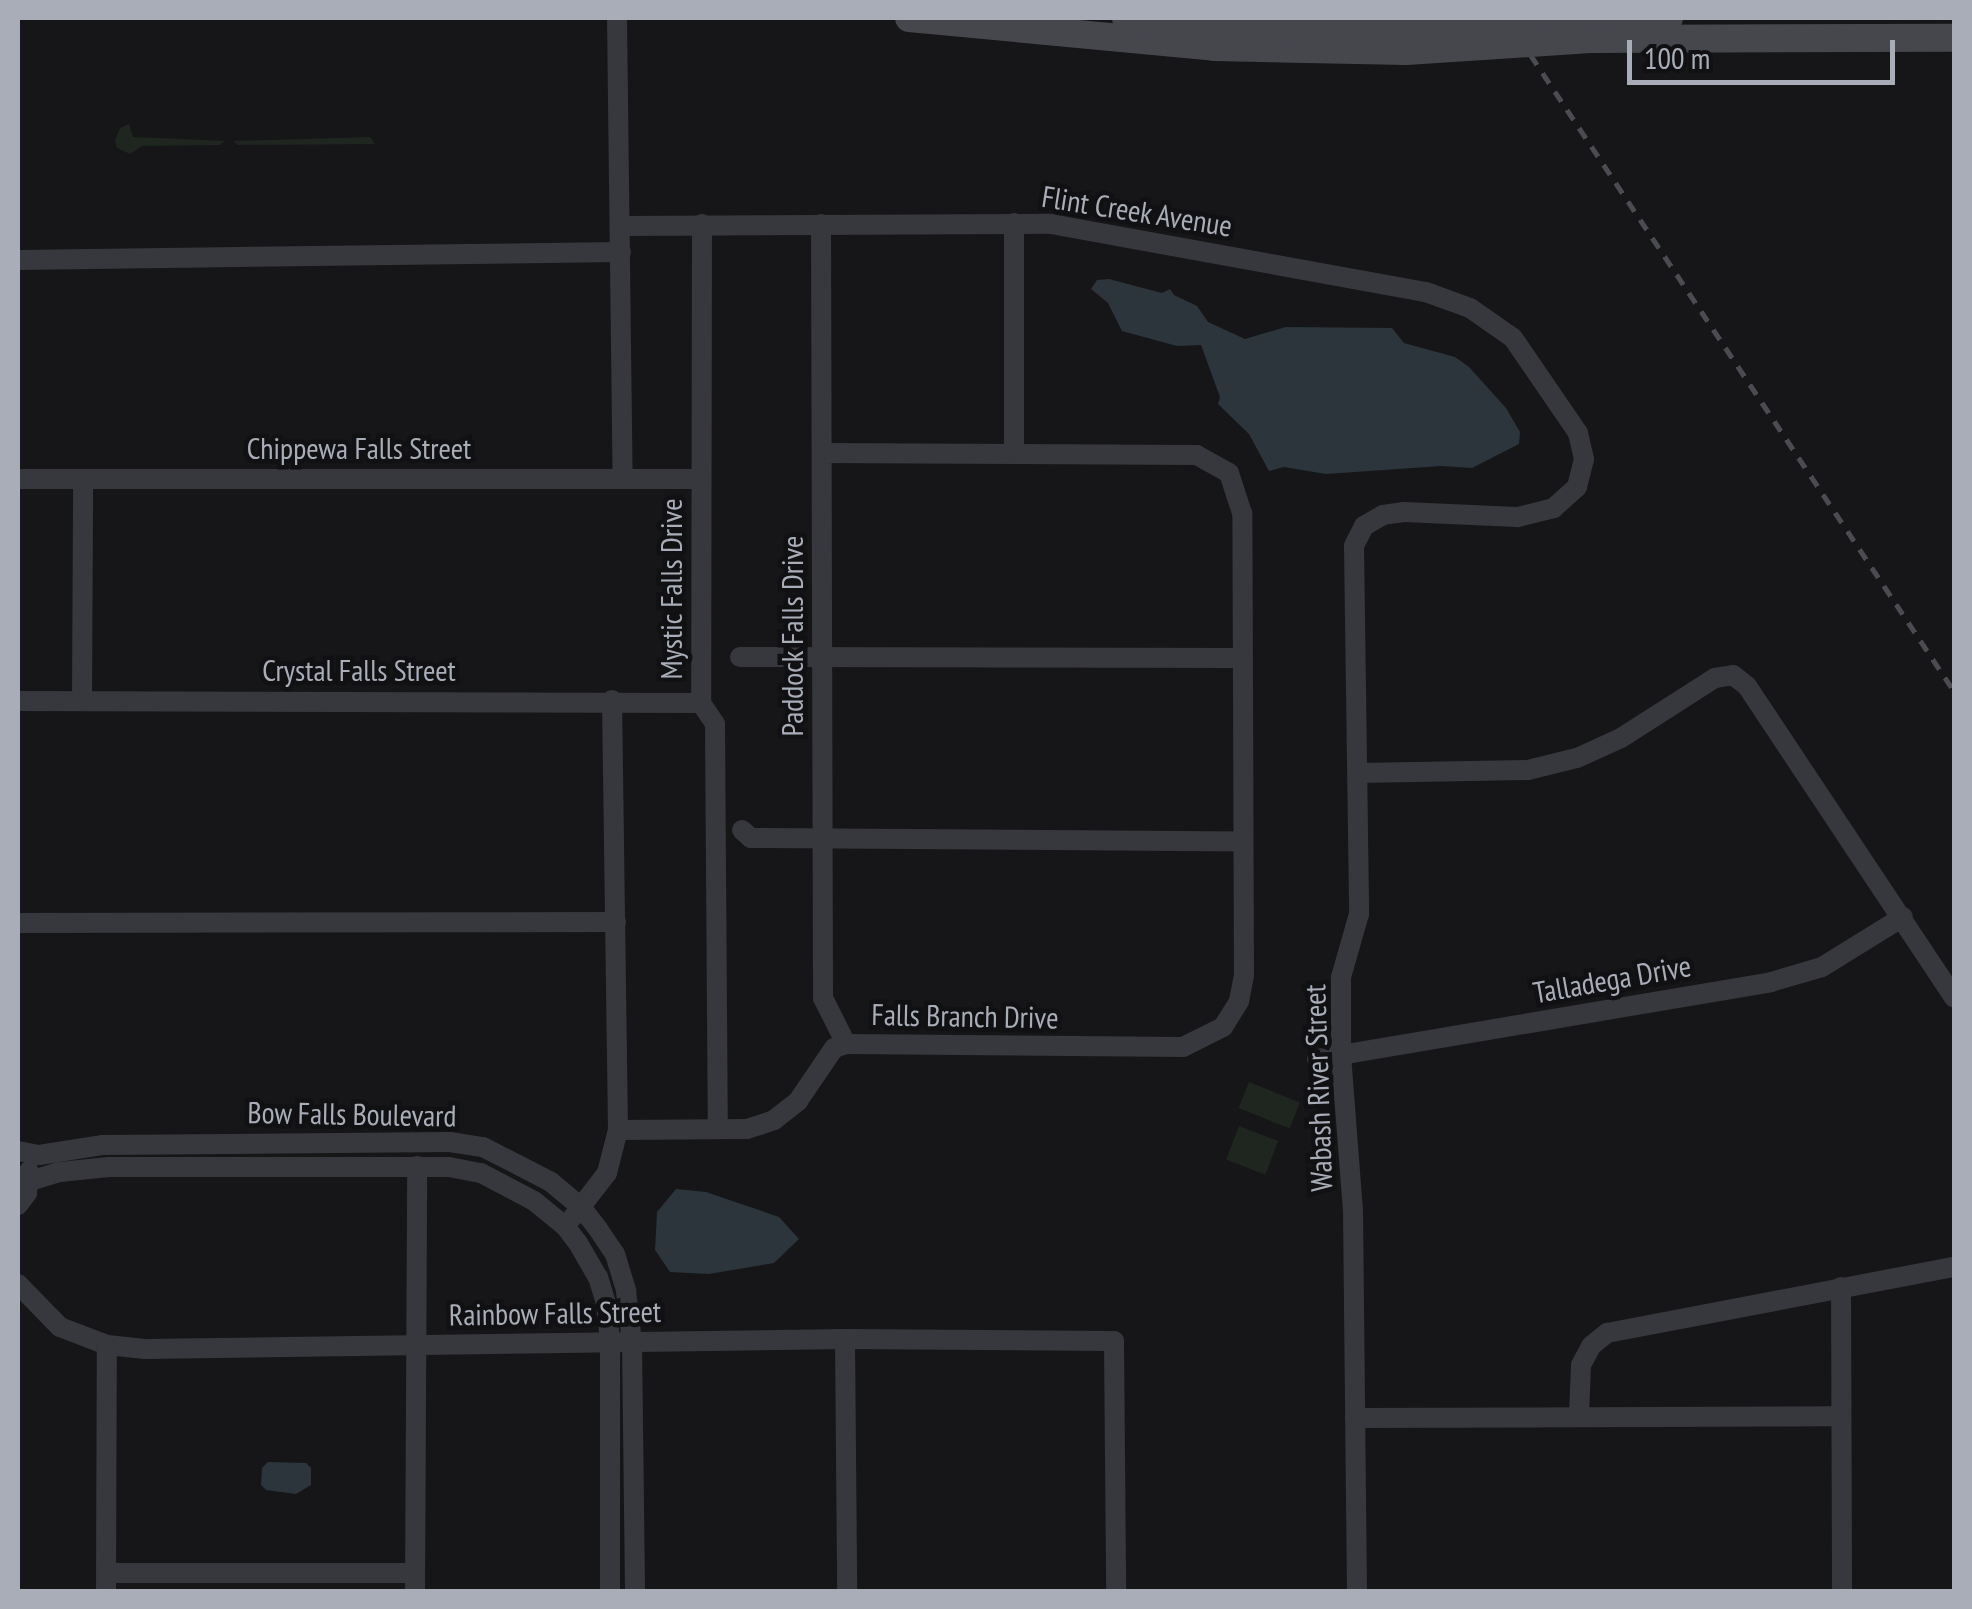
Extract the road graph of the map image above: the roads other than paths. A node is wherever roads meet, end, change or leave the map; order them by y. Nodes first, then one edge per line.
1 (617, 18) edge
2 (910, 18) edge
3 (1126, 18) edge
4 (1670, 18) edge
5 (1590, 29) edge
6 (1954, 38) edge
7 (1402, 41) junction
8 (1014, 223) junction
9 (702, 224) junction
10 (821, 224) junction
11 (620, 226) junction
12 (621, 252) junction
13 (18, 260) edge
14 (822, 452) junction
15 (1014, 453) junction
16 (623, 478) junction
17 (18, 479) edge
18 (84, 479) junction
19 (700, 479) junction
20 (1364, 526) joint
21 (740, 657) dead end
22 (822, 657) junction
23 (1243, 658) junction
24 (18, 700) edge
25 (82, 700) junction
26 (612, 700) junction
27 (701, 703) junction
28 (1358, 773) junction
29 (742, 830) dead end
30 (821, 838) junction
31 (1242, 841) junction
32 (1903, 917) junction
33 (616, 922) junction
34 (18, 923) edge
35 (1954, 998) edge
36 (846, 1044) junction
37 (1341, 1055) junction
38 (1317, 1059) dead end
39 (718, 1129) junction
40 (618, 1130) junction
41 (18, 1150) edge
42 (417, 1166) junction
43 (30, 1180) junction
44 (18, 1205) edge
45 (581, 1207) junction
46 (565, 1226) junction
47 (1954, 1268) edge
48 (18, 1284) edge
49 (1841, 1287) junction
50 (845, 1340) junction
51 (610, 1342) junction
52 (632, 1342) junction
53 (107, 1345) junction
54 (414, 1345) junction
55 (1840, 1416) junction
56 (1579, 1417) junction
57 (1355, 1418) junction
58 (106, 1582) edge
59 (415, 1582) edge
60 (610, 1592) edge
61 (635, 1592) edge
62 (847, 1592) edge
63 (1116, 1592) edge
64 (1358, 1592) edge
65 (1842, 1592) edge

1 - 11 street
2 - 7 main road
3 - 7 main road
4 - 5 main road
5 - 6 main road
5 - 7 main road, bridge
8 - 10 street, Flint Creek Avenue
8 - 15 street
8 - 20 street, Flint Creek Avenue
9 - 10 street, Flint Creek Avenue
9 - 11 street, Flint Creek Avenue
9 - 19 street, Mystic Falls Drive
10 - 14 street, Paddock Falls Drive
11 - 12 street
12 - 13 street
12 - 16 street
14 - 15 street
14 - 22 street, Paddock Falls Drive
15 - 23 street
16 - 18 street, Chippewa Falls Street
16 - 19 street, Chippewa Falls Street
17 - 18 street, Chippewa Falls Street
18 - 25 street
19 - 27 street, Mystic Falls Drive
20 - 28 street, Wabash River Street
21 - 22 street
22 - 23 street
22 - 30 street, Paddock Falls Drive
23 - 31 street
24 - 25 street, Crystal Falls Street
25 - 26 street, Crystal Falls Street
26 - 27 street, Crystal Falls Street
26 - 33 street
27 - 39 street, Mystic Falls Drive
28 - 32 street
28 - 37 street, Wabash River Street
29 - 30 street
30 - 31 street
30 - 36 street, Paddock Falls Drive
31 - 36 street, Falls Branch Drive
32 - 35 street
32 - 37 street, Talladega Drive
33 - 34 street
33 - 40 street
36 - 39 street, Falls Branch Drive
37 - 38 street, Talladega Drive
37 - 57 street, Wabash River Street
39 - 40 street, Falls Branch Drive
40 - 45 street
41 - 43 street
41 - 45 street, Bow Falls Boulevard
42 - 43 street, Bow Falls Boulevard
42 - 46 street, Bow Falls Boulevard
42 - 54 street
43 - 44 street
45 - 46 street
45 - 52 street, Bow Falls Boulevard
46 - 51 street, Bow Falls Boulevard
47 - 49 street
48 - 53 street, Rainbow Falls Street
49 - 55 street
49 - 56 street
50 - 52 street, Rainbow Falls Street
50 - 62 street
50 - 63 street, Rainbow Falls Street
51 - 52 street, Rainbow Falls Street
51 - 54 street, Rainbow Falls Street
51 - 60 street, Bow Falls Boulevard
52 - 61 street, Bow Falls Boulevard
53 - 54 street, Rainbow Falls Street
53 - 58 street
54 - 59 street
55 - 56 street
55 - 65 street
56 - 57 street
57 - 64 street, Wabash River Street
58 - 59 street

